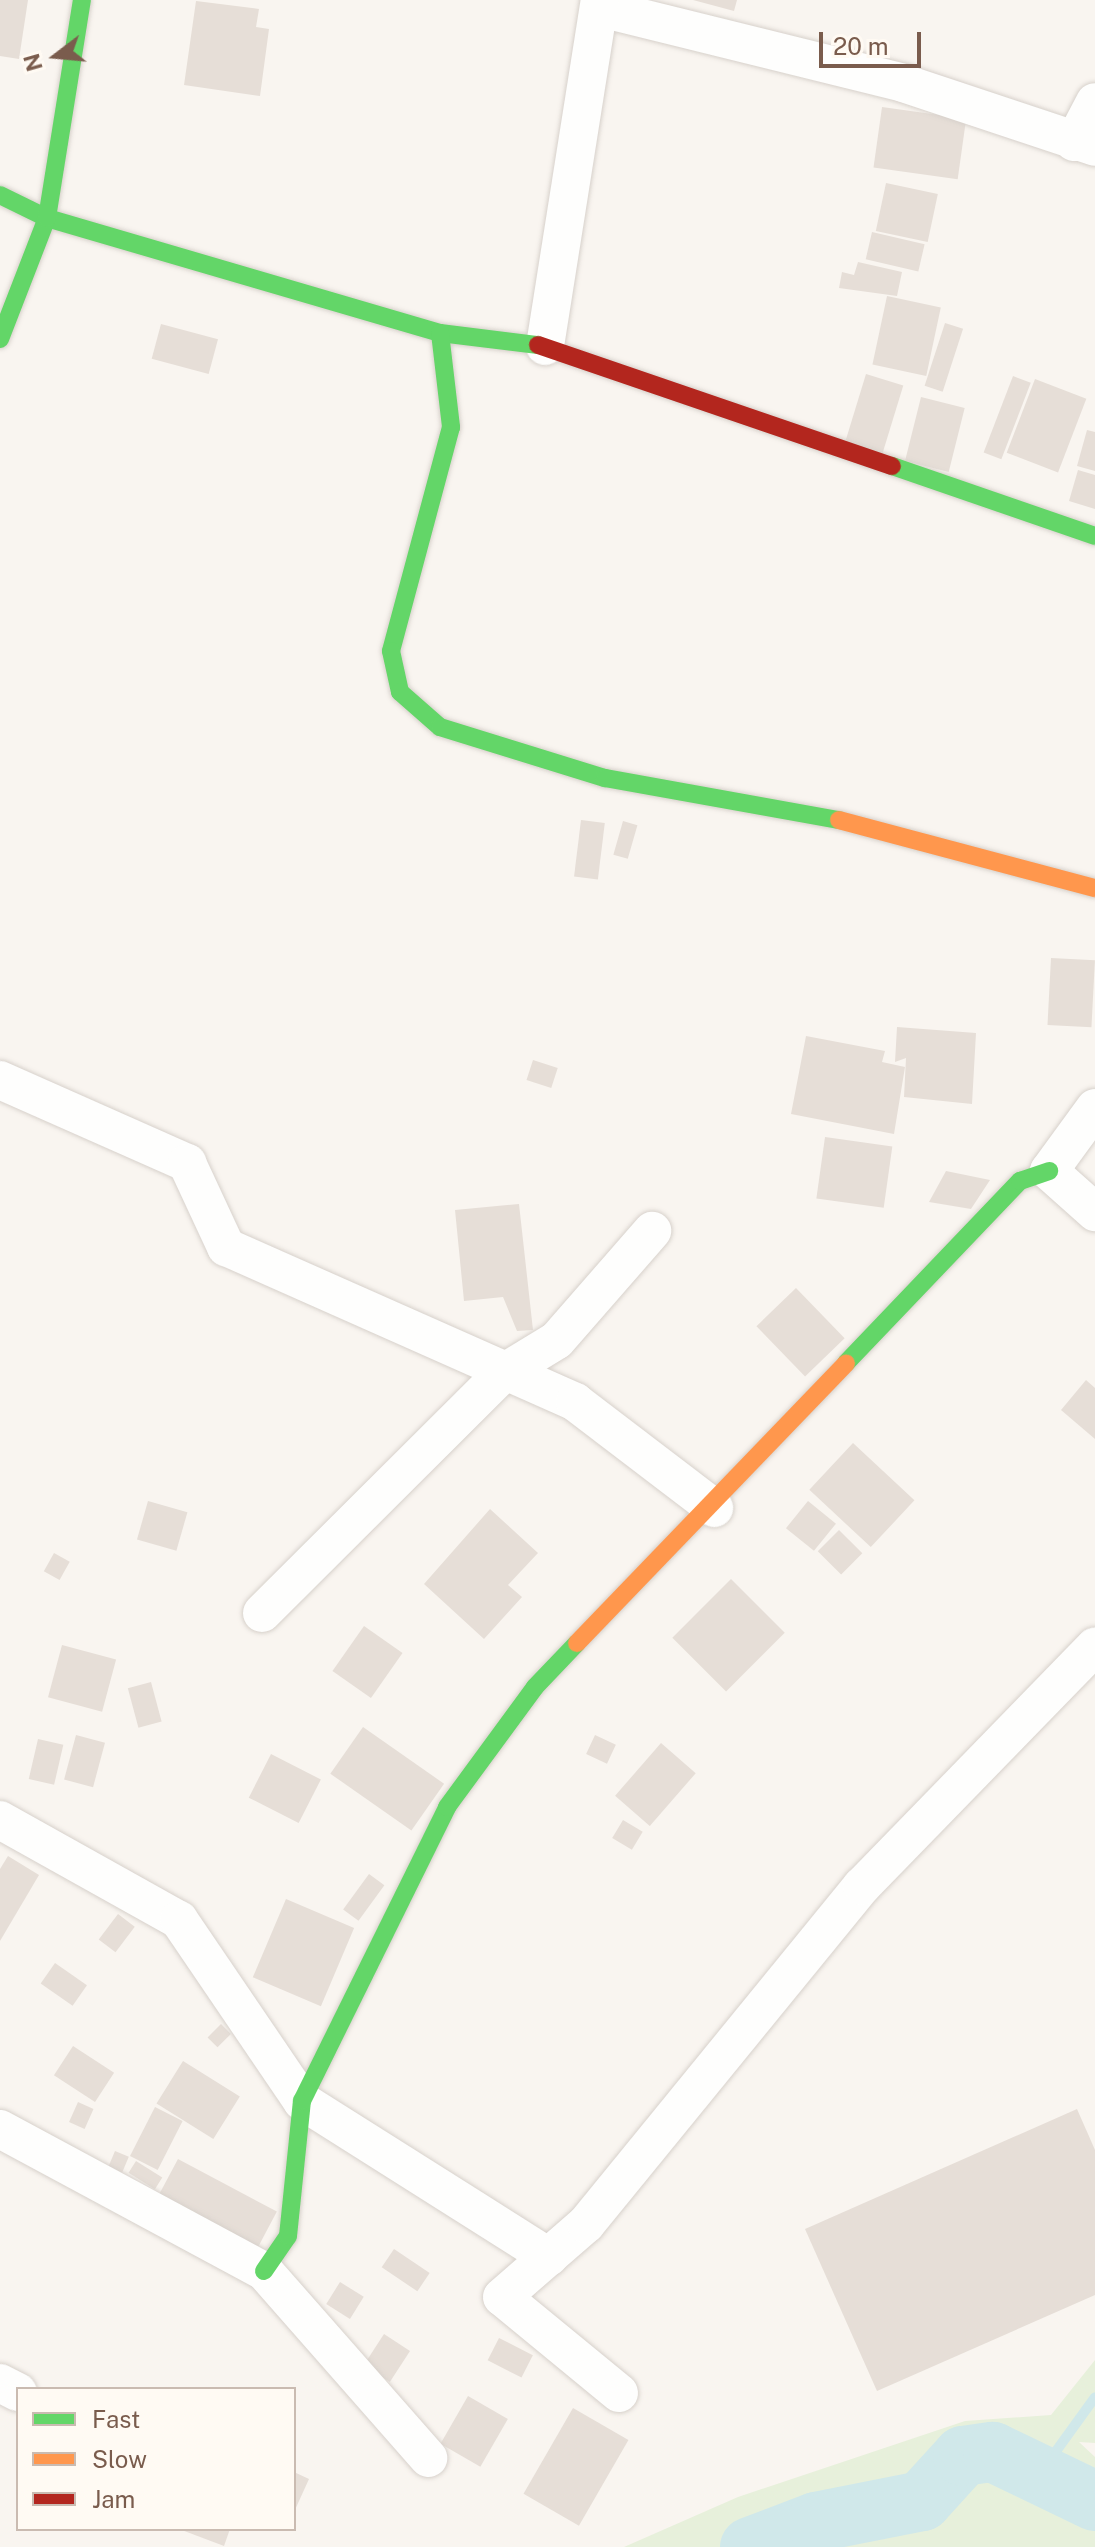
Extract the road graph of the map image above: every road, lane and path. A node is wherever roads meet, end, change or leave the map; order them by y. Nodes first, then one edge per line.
1 (82, 0) edge
2 (600, 4) edge
3 (1095, 102) edge
4 (1084, 145) edge
5 (0, 195) edge
6 (47, 218) junction
7 (440, 333) junction
8 (0, 339) edge
9 (545, 346) junction
10 (1095, 536) edge
11 (1095, 888) edge
12 (0, 1080) edge
13 (1095, 1108) edge
14 (1049, 1171) junction
15 (1095, 1212) edge
16 (652, 1231) dead end
17 (503, 1373) junction
18 (714, 1508) junction
19 (262, 1613) dead end
20 (1095, 1646) edge
21 (0, 1820) edge
22 (302, 2101) junction
23 (0, 2129) edge
24 (549, 2257) junction
25 (264, 2271) junction
26 (619, 2393) dead end
27 (428, 2458) dead end

1 - 6 street
2 - 4 street
2 - 9 street
3 - 4 street
5 - 6 street
6 - 7 street
6 - 8 street
7 - 9 street
7 - 11 street
9 - 10 street
12 - 17 street
13 - 14 street
14 - 15 street
14 - 18 street
16 - 17 street
17 - 18 street
17 - 19 street
18 - 22 street
20 - 24 street
21 - 22 street
22 - 24 street
22 - 25 street
23 - 25 street
24 - 26 street
25 - 27 street

